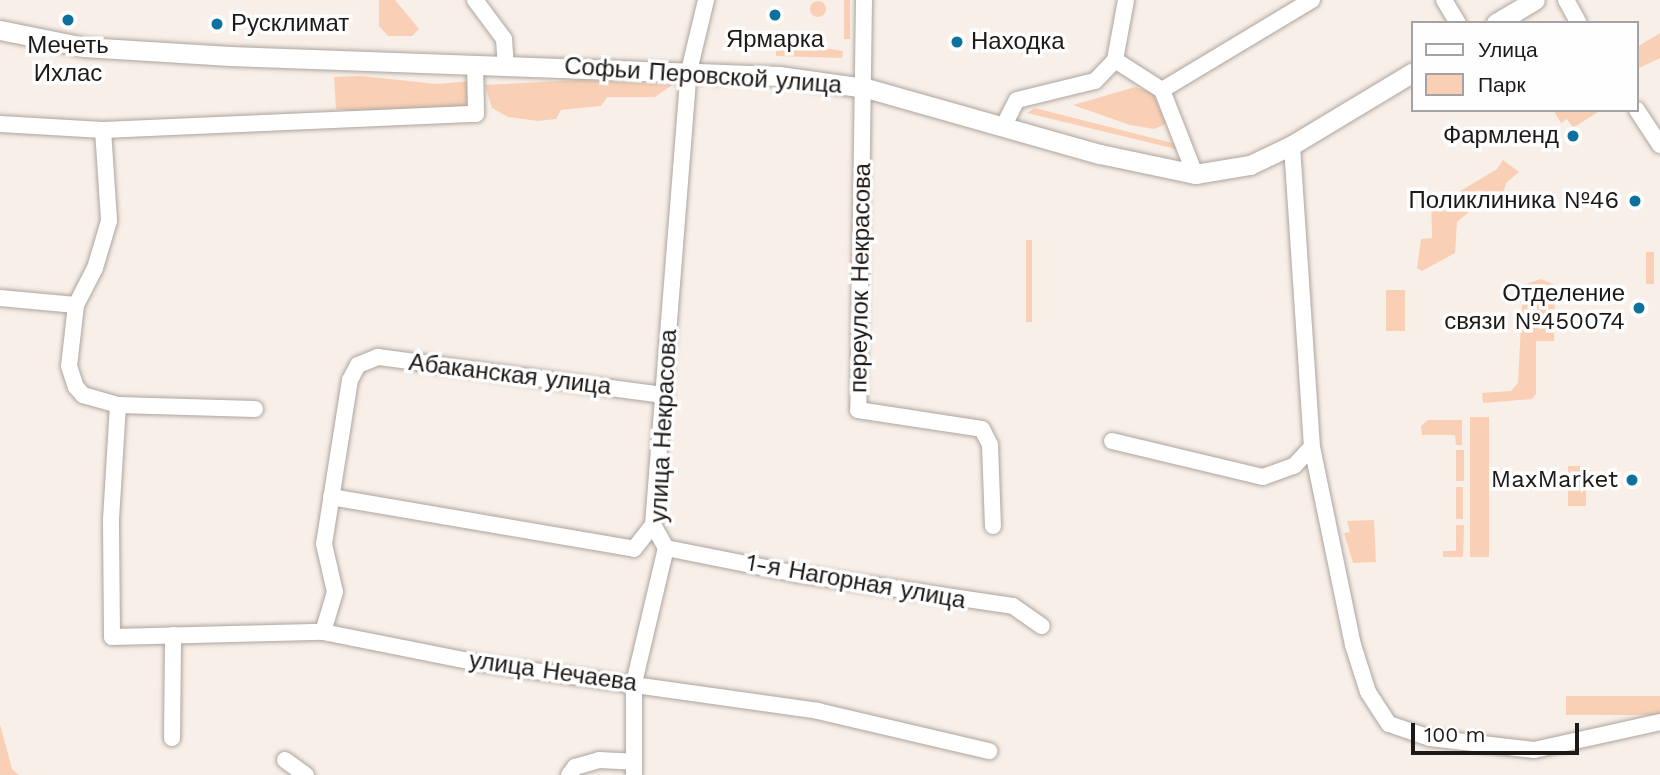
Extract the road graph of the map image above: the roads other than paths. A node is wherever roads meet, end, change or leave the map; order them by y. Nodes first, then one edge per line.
1 (475, 0) edge
2 (706, 0) edge
3 (864, 0) edge
4 (1126, 0) edge
5 (1312, 0) edge
6 (1444, 0) edge
7 (1535, 0) edge
8 (1566, 0) edge
9 (1457, 21) edge
10 (1499, 21) edge
11 (1578, 21) edge
12 (0, 30) edge
13 (1115, 60) junction
14 (475, 64) junction
15 (506, 65) junction
16 (689, 71) junction
17 (1412, 73) edge
18 (866, 88) junction
19 (1162, 90) junction
20 (1638, 112) edge
21 (0, 124) edge
22 (1003, 127) junction
23 (103, 130) junction
24 (1292, 145) junction
25 (1660, 145) edge
26 (1195, 174) junction
27 (0, 298) edge
28 (76, 305) junction
29 (664, 395) junction
30 (118, 405) junction
31 (255, 409) dead end
32 (1112, 441) dead end
33 (1312, 447) junction
34 (331, 498) junction
35 (653, 525) junction
36 (993, 526) dead end
37 (666, 548) junction
38 (1042, 626) dead end
39 (323, 632) junction
40 (173, 635) junction
41 (634, 683) junction
42 (1660, 722) edge
43 (172, 738) dead end
44 (989, 751) dead end
45 (285, 760) dead end
46 (634, 768) edge
47 (306, 775) edge
48 (569, 775) edge

1 - 15 street
2 - 16 street, улица Некрасова
3 - 18 street
4 - 13 street
5 - 19 street
6 - 9 street
7 - 10 main road
8 - 11 street
12 - 14 main road, Софьи Перовской улица
13 - 19 street
13 - 22 street
14 - 15 main road, Софьи Перовской улица
14 - 23 street
15 - 16 main road, Софьи Перовской улица
16 - 18 main road, Софьи Перовской улица
16 - 29 street, улица Некрасова
17 - 24 main road, Софьи Перовской улица
18 - 22 main road, Софьи Перовской улица
18 - 36 street, переулок Некрасова
19 - 26 street
20 - 25 street
21 - 23 street
22 - 26 main road, Софьи Перовской улица
23 - 28 street
24 - 26 main road, Софьи Перовской улица
24 - 33 street
27 - 28 street
28 - 30 street
29 - 34 street, Абаканская улица
29 - 35 street, улица Некрасова
30 - 31 street
30 - 40 street, улица Нечаева
32 - 33 street
33 - 42 street
34 - 35 street
34 - 39 street
35 - 37 street, улица Некрасова
37 - 38 street, 1-я Нагорная улица
37 - 41 street, улица Некрасова
39 - 40 street, улица Нечаева
39 - 41 street, улица Нечаева
40 - 43 street
41 - 44 street, улица Нечаева
41 - 46 street, улица Некрасова
45 - 47 street
46 - 48 street

